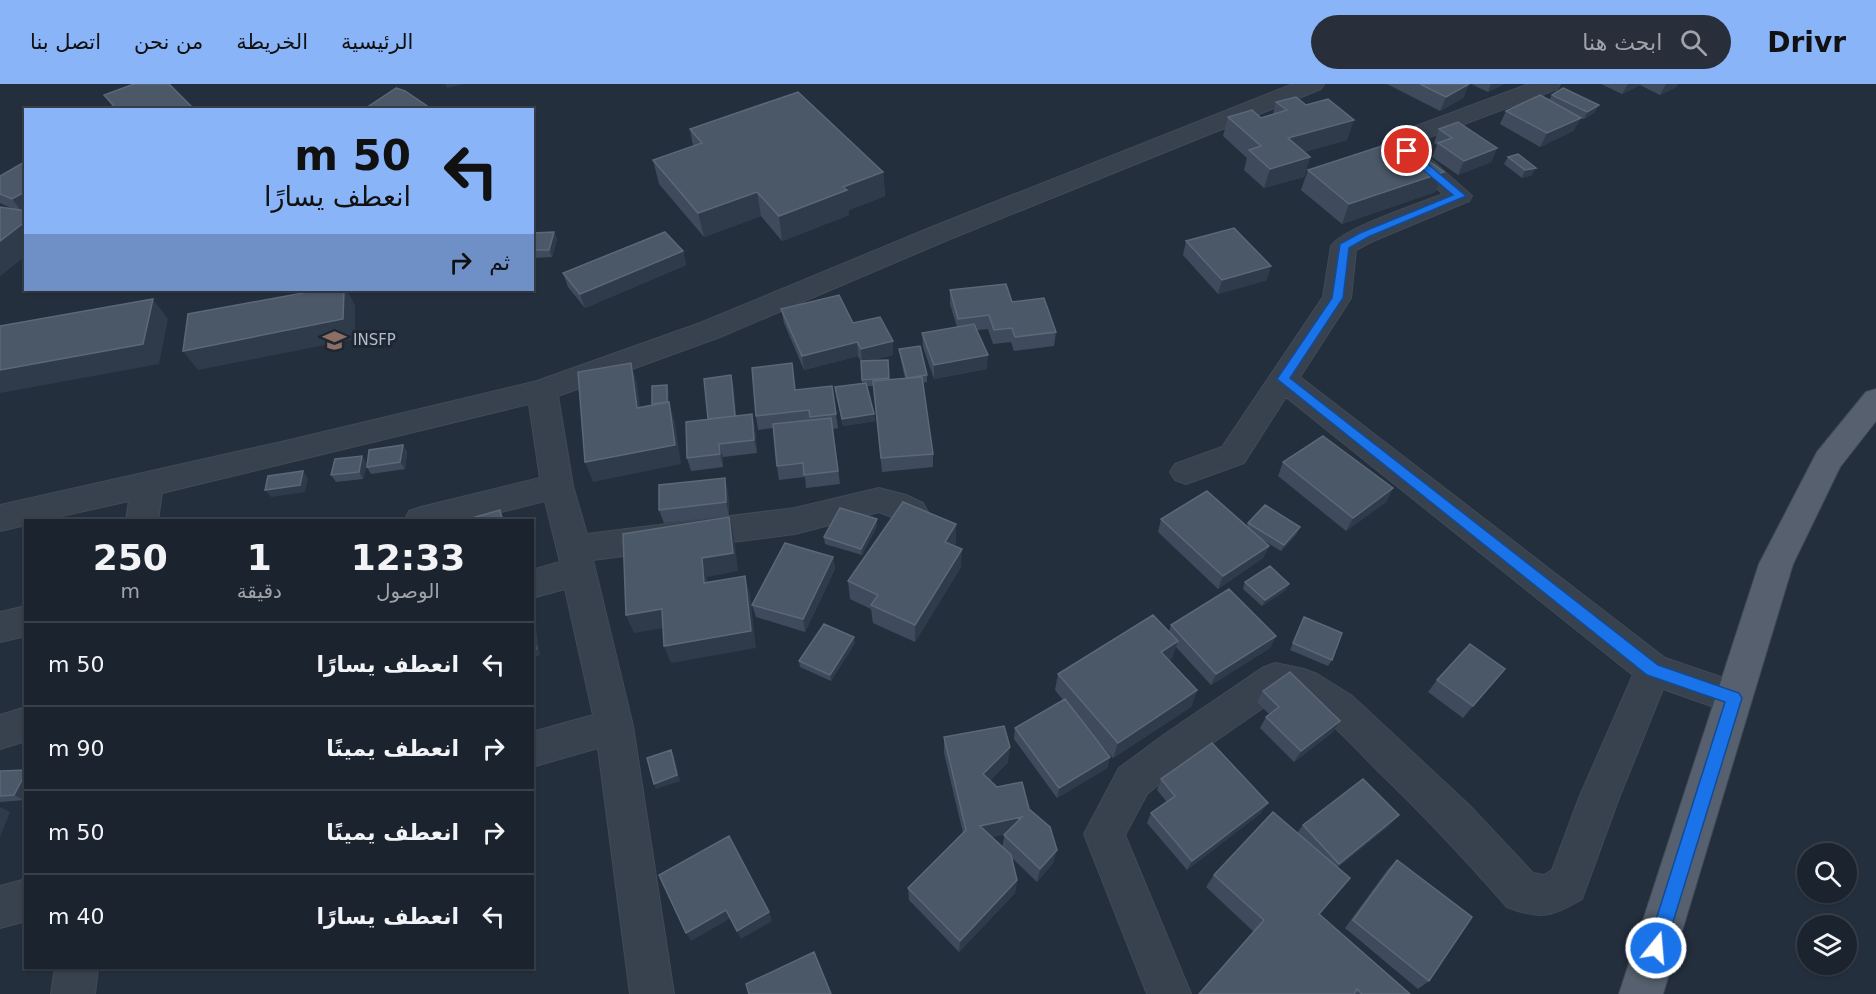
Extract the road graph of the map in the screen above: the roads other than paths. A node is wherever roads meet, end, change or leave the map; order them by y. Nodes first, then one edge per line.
1 (1314, 84) edge
2 (1548, 84) edge
3 (1283, 379) junction
4 (542, 390) junction
5 (1876, 400) edge
6 (1186, 472) dead end
7 (147, 485) junction
8 (557, 486) junction
9 (912, 512) edge
10 (0, 518) edge
11 (142, 519) edge
12 (425, 519) edge
13 (576, 560) junction
14 (534, 583) edge
15 (24, 621) edge
16 (0, 627) edge
17 (1653, 670) junction
18 (1734, 698) junction
19 (24, 725) edge
20 (614, 726) junction
21 (0, 732) edge
22 (534, 749) edge
23 (24, 901) edge
24 (0, 908) edge
25 (76, 969) edge
26 (73, 994) edge
27 (652, 994) edge
28 (1169, 994) edge
29 (1641, 994) edge

1 - 4 street
2 - 3 street
3 - 6 street
3 - 17 street
4 - 7 street
4 - 8 street
5 - 18 main road
7 - 10 street
7 - 11 street
8 - 12 street
8 - 13 street
9 - 13 street
13 - 14 street
13 - 20 street
15 - 16 street
17 - 18 street
17 - 28 street
18 - 29 main road
19 - 21 street
20 - 22 street
20 - 27 street
23 - 24 street
25 - 26 street

